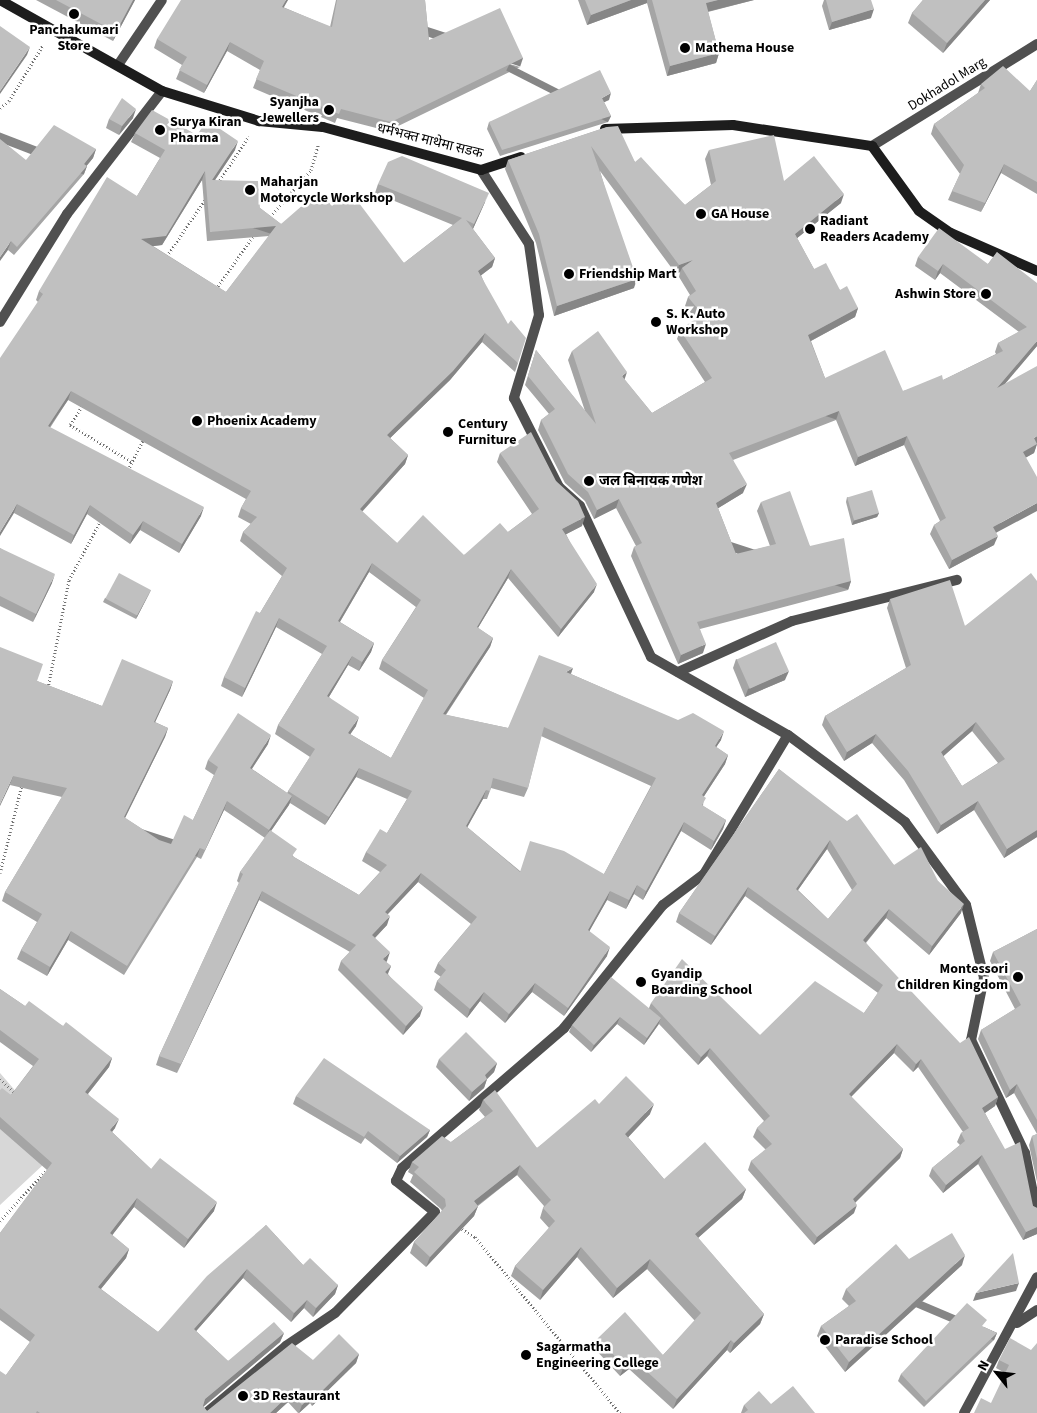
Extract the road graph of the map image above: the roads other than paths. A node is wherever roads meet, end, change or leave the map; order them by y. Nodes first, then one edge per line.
1 (0, 0) edge
2 (162, 0) edge
3 (1037, 44) edge
4 (118, 65) junction
5 (162, 91) junction
6 (593, 132) edge
7 (872, 146) junction
8 (537, 151) edge
9 (482, 170) junction
10 (1037, 271) edge
11 (0, 322) edge
12 (957, 580) dead end
13 (678, 672) junction
14 (788, 735) junction
15 (1037, 1213) edge
16 (1037, 1277) edge
17 (1037, 1310) edge
18 (1015, 1324) junction
19 (206, 1413) edge
20 (964, 1413) edge

1 - 4 main road, धर्मभक्त माथेमा सडक
2 - 4 street
3 - 7 street, Dokhadol Marg
4 - 5 main road, धर्मभक्त माथेमा सडक
5 - 9 main road, धर्मभक्त माथेमा सडक
5 - 11 street
6 - 7 main road
7 - 10 main road
8 - 9 main road, धर्मभक्त माथेमा सडक
9 - 13 street
12 - 13 street
13 - 14 street
14 - 15 street
14 - 19 street
16 - 18 street
17 - 18 street
18 - 20 street

